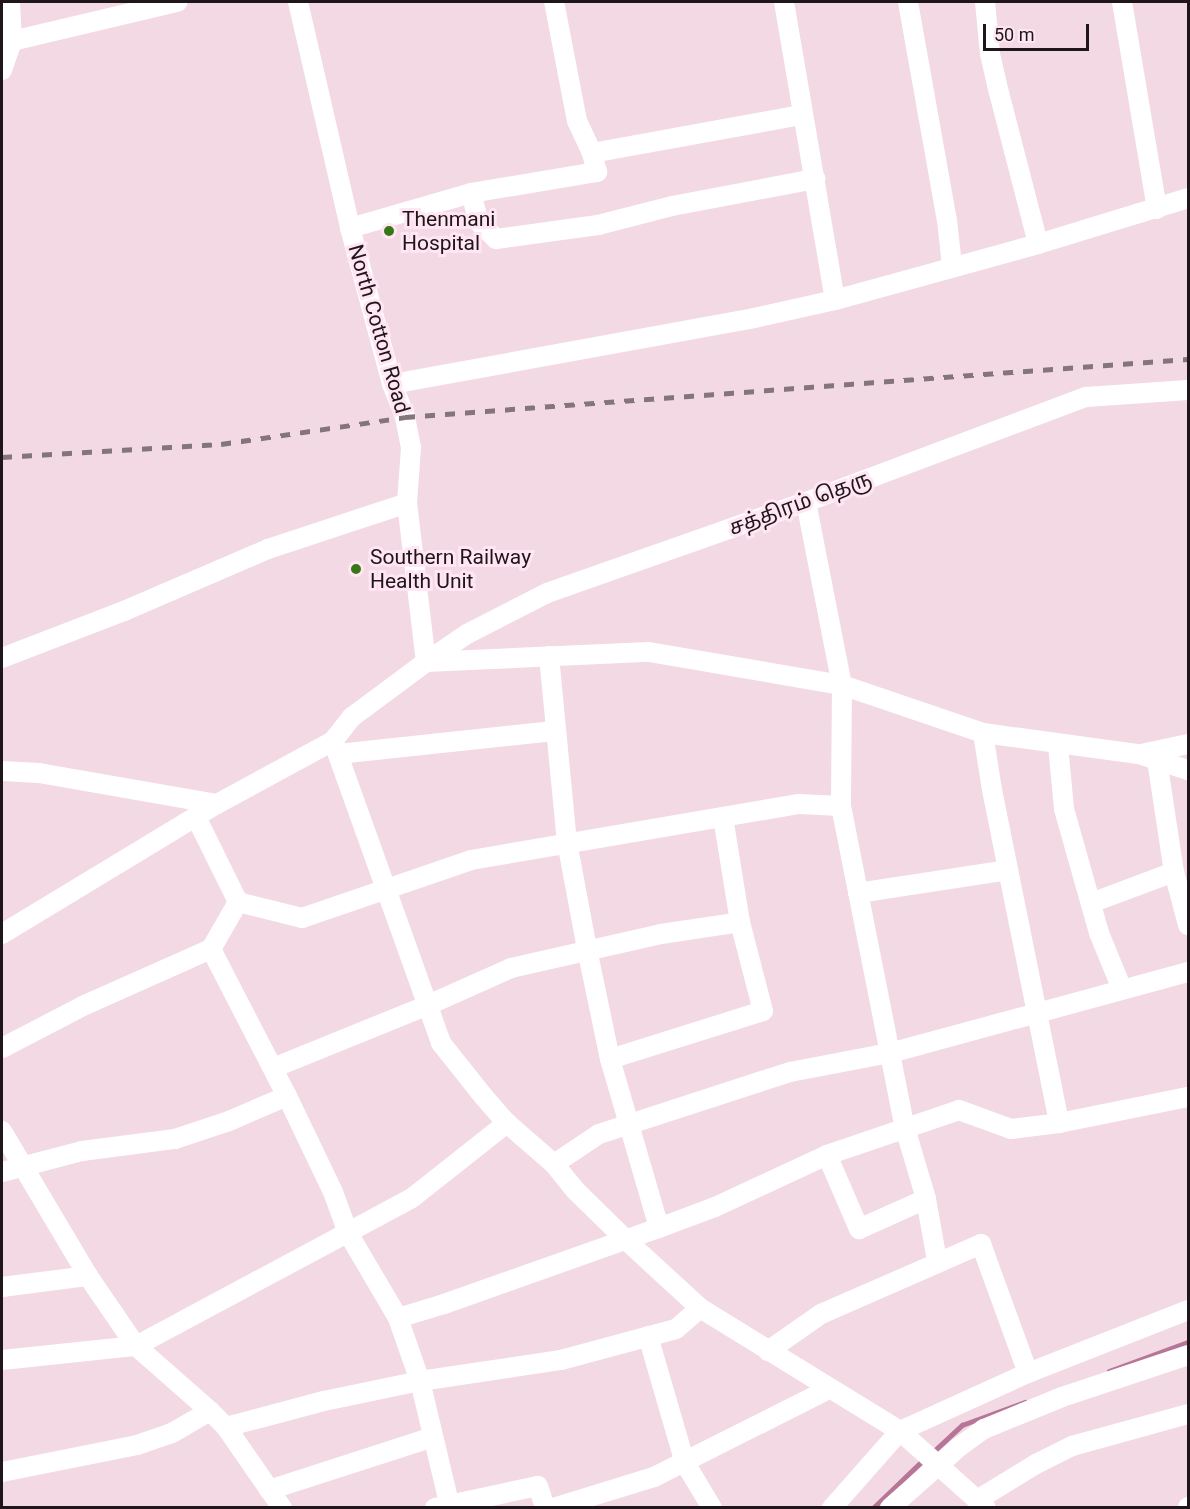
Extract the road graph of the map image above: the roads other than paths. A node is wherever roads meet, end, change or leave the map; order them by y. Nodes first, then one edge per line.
1 (10, 2) edge
2 (177, 2) edge
3 (298, 2) edge
4 (554, 2) edge
5 (784, 2) edge
6 (908, 2) edge
7 (985, 2) edge
8 (1122, 2) edge
9 (12, 41) junction
10 (2, 70) edge
11 (802, 115) junction
12 (592, 153) junction
13 (815, 179) junction
14 (471, 193) junction
15 (1188, 198) edge
16 (1157, 209) junction
17 (350, 228) junction
18 (1038, 244) junction
19 (952, 266) junction
20 (835, 300) junction
21 (392, 384) junction
22 (1188, 390) edge
23 (407, 502) junction
24 (806, 502) junction
25 (549, 656) junction
26 (2, 658) edge
27 (426, 662) junction
28 (842, 685) junction
29 (554, 731) junction
30 (984, 733) junction
31 (1188, 744) edge
32 (1058, 745) junction
33 (336, 748) junction
34 (1148, 757) junction
35 (1188, 770) edge
36 (2, 771) edge
37 (217, 804) junction
38 (842, 806) junction
39 (196, 817) junction
40 (723, 817) junction
41 (567, 842) junction
42 (1008, 870) junction
43 (1174, 872) junction
44 (388, 890) junction
45 (858, 893) junction
46 (238, 902) junction
47 (1091, 903) junction
48 (740, 922) junction
49 (1188, 925) edge
50 (2, 934) edge
51 (212, 949) junction
52 (587, 949) junction
53 (1188, 972) edge
54 (1122, 988) junction
55 (426, 1006) junction
56 (1036, 1011) junction
57 (2, 1048) edge
58 (890, 1053) junction
59 (610, 1059) junction
60 (273, 1068) junction
61 (287, 1096) junction
62 (1188, 1097) edge
63 (507, 1123) junction
64 (1059, 1123) junction
65 (628, 1124) junction
66 (905, 1128) junction
67 (2, 1131) edge
68 (827, 1155) junction
69 (554, 1164) junction
70 (24, 1168) junction
71 (2, 1172) edge
72 (926, 1199) junction
73 (659, 1228) junction
74 (348, 1233) junction
75 (626, 1240) junction
76 (937, 1261) junction
77 (88, 1276) junction
78 (2, 1287) edge
79 (700, 1308) junction
80 (1188, 1310) edge
81 (398, 1318) junction
82 (648, 1336) junction
83 (136, 1346) junction
84 (768, 1351) junction
85 (1188, 1356) edge
86 (2, 1360) edge
87 (1028, 1373) junction
88 (420, 1382) junction
89 (829, 1389) junction
90 (210, 1411) junction
91 (1188, 1414) edge
92 (226, 1427) junction
93 (902, 1433) junction
94 (433, 1437) junction
95 (685, 1463) junction
96 (935, 1464) junction
97 (2, 1472) edge
98 (269, 1490) junction
99 (982, 1504) edge
100 (442, 1505) edge
101 (282, 1508) edge
102 (545, 1508) edge
103 (553, 1508) edge
104 (712, 1508) edge
105 (832, 1508) edge
106 (890, 1508) edge

1 - 9 street
2 - 9 street
3 - 17 street, North Cotton Road
4 - 12 street
5 - 11 street
6 - 19 street
7 - 18 street
8 - 16 street
9 - 10 street
11 - 12 street
11 - 13 street
12 - 14 street
13 - 14 street
13 - 20 street
14 - 17 street
15 - 16 street
16 - 18 street
17 - 21 street, North Cotton Road
18 - 19 street
19 - 20 street
20 - 21 street
21 - 23 street, North Cotton Road
22 - 24 street, சத்திரம் தெரு
23 - 26 street
23 - 27 street, North Cotton Road
24 - 27 street, சத்திரம் தெரு
24 - 28 street
25 - 27 street
25 - 28 street
25 - 29 street
27 - 33 street, சத்திரம் தெரு
28 - 30 street
28 - 38 street
29 - 33 street
29 - 41 street
30 - 32 street
30 - 42 street
31 - 34 street
32 - 34 street
32 - 47 street
33 - 37 street
33 - 44 street
34 - 35 street
34 - 43 street
36 - 37 street
37 - 39 street
38 - 40 street
38 - 45 street
39 - 46 street
39 - 50 street
40 - 41 street
40 - 48 street
41 - 44 street
41 - 52 street
42 - 45 street
42 - 56 street
43 - 47 street
43 - 49 street
44 - 46 street
44 - 55 street
45 - 58 street
46 - 51 street
47 - 54 street
48 - 52 street
48 - 59 street
51 - 57 street
51 - 60 street
52 - 55 street
52 - 59 street
53 - 54 street
54 - 56 street
55 - 60 street
55 - 63 street
56 - 58 street
56 - 64 street
58 - 65 street
58 - 66 street
59 - 65 street
60 - 61 street
61 - 70 street
61 - 74 street
62 - 64 street
63 - 69 street
63 - 74 street
64 - 66 street
65 - 69 street
65 - 73 street
66 - 68 street
66 - 72 street
67 - 70 street
68 - 72 street
68 - 73 street
69 - 75 street
70 - 71 street
70 - 77 street
72 - 76 street
73 - 75 street
74 - 81 street
74 - 83 street
75 - 79 street
75 - 81 street
76 - 84 street
76 - 87 street
77 - 78 street
77 - 83 street
79 - 82 street
79 - 84 street
80 - 87 street
81 - 88 street
82 - 88 street
82 - 95 street
83 - 86 street
83 - 90 street
84 - 89 street
85 - 96 street
87 - 93 street
88 - 92 street
88 - 94 street
89 - 93 street
89 - 95 street
90 - 92 street
90 - 97 street
91 - 99 street
92 - 98 street
93 - 96 street
93 - 105 street
94 - 98 street
94 - 100 street
95 - 103 street
95 - 104 street
96 - 99 street
96 - 106 street
98 - 101 street
100 - 102 street

